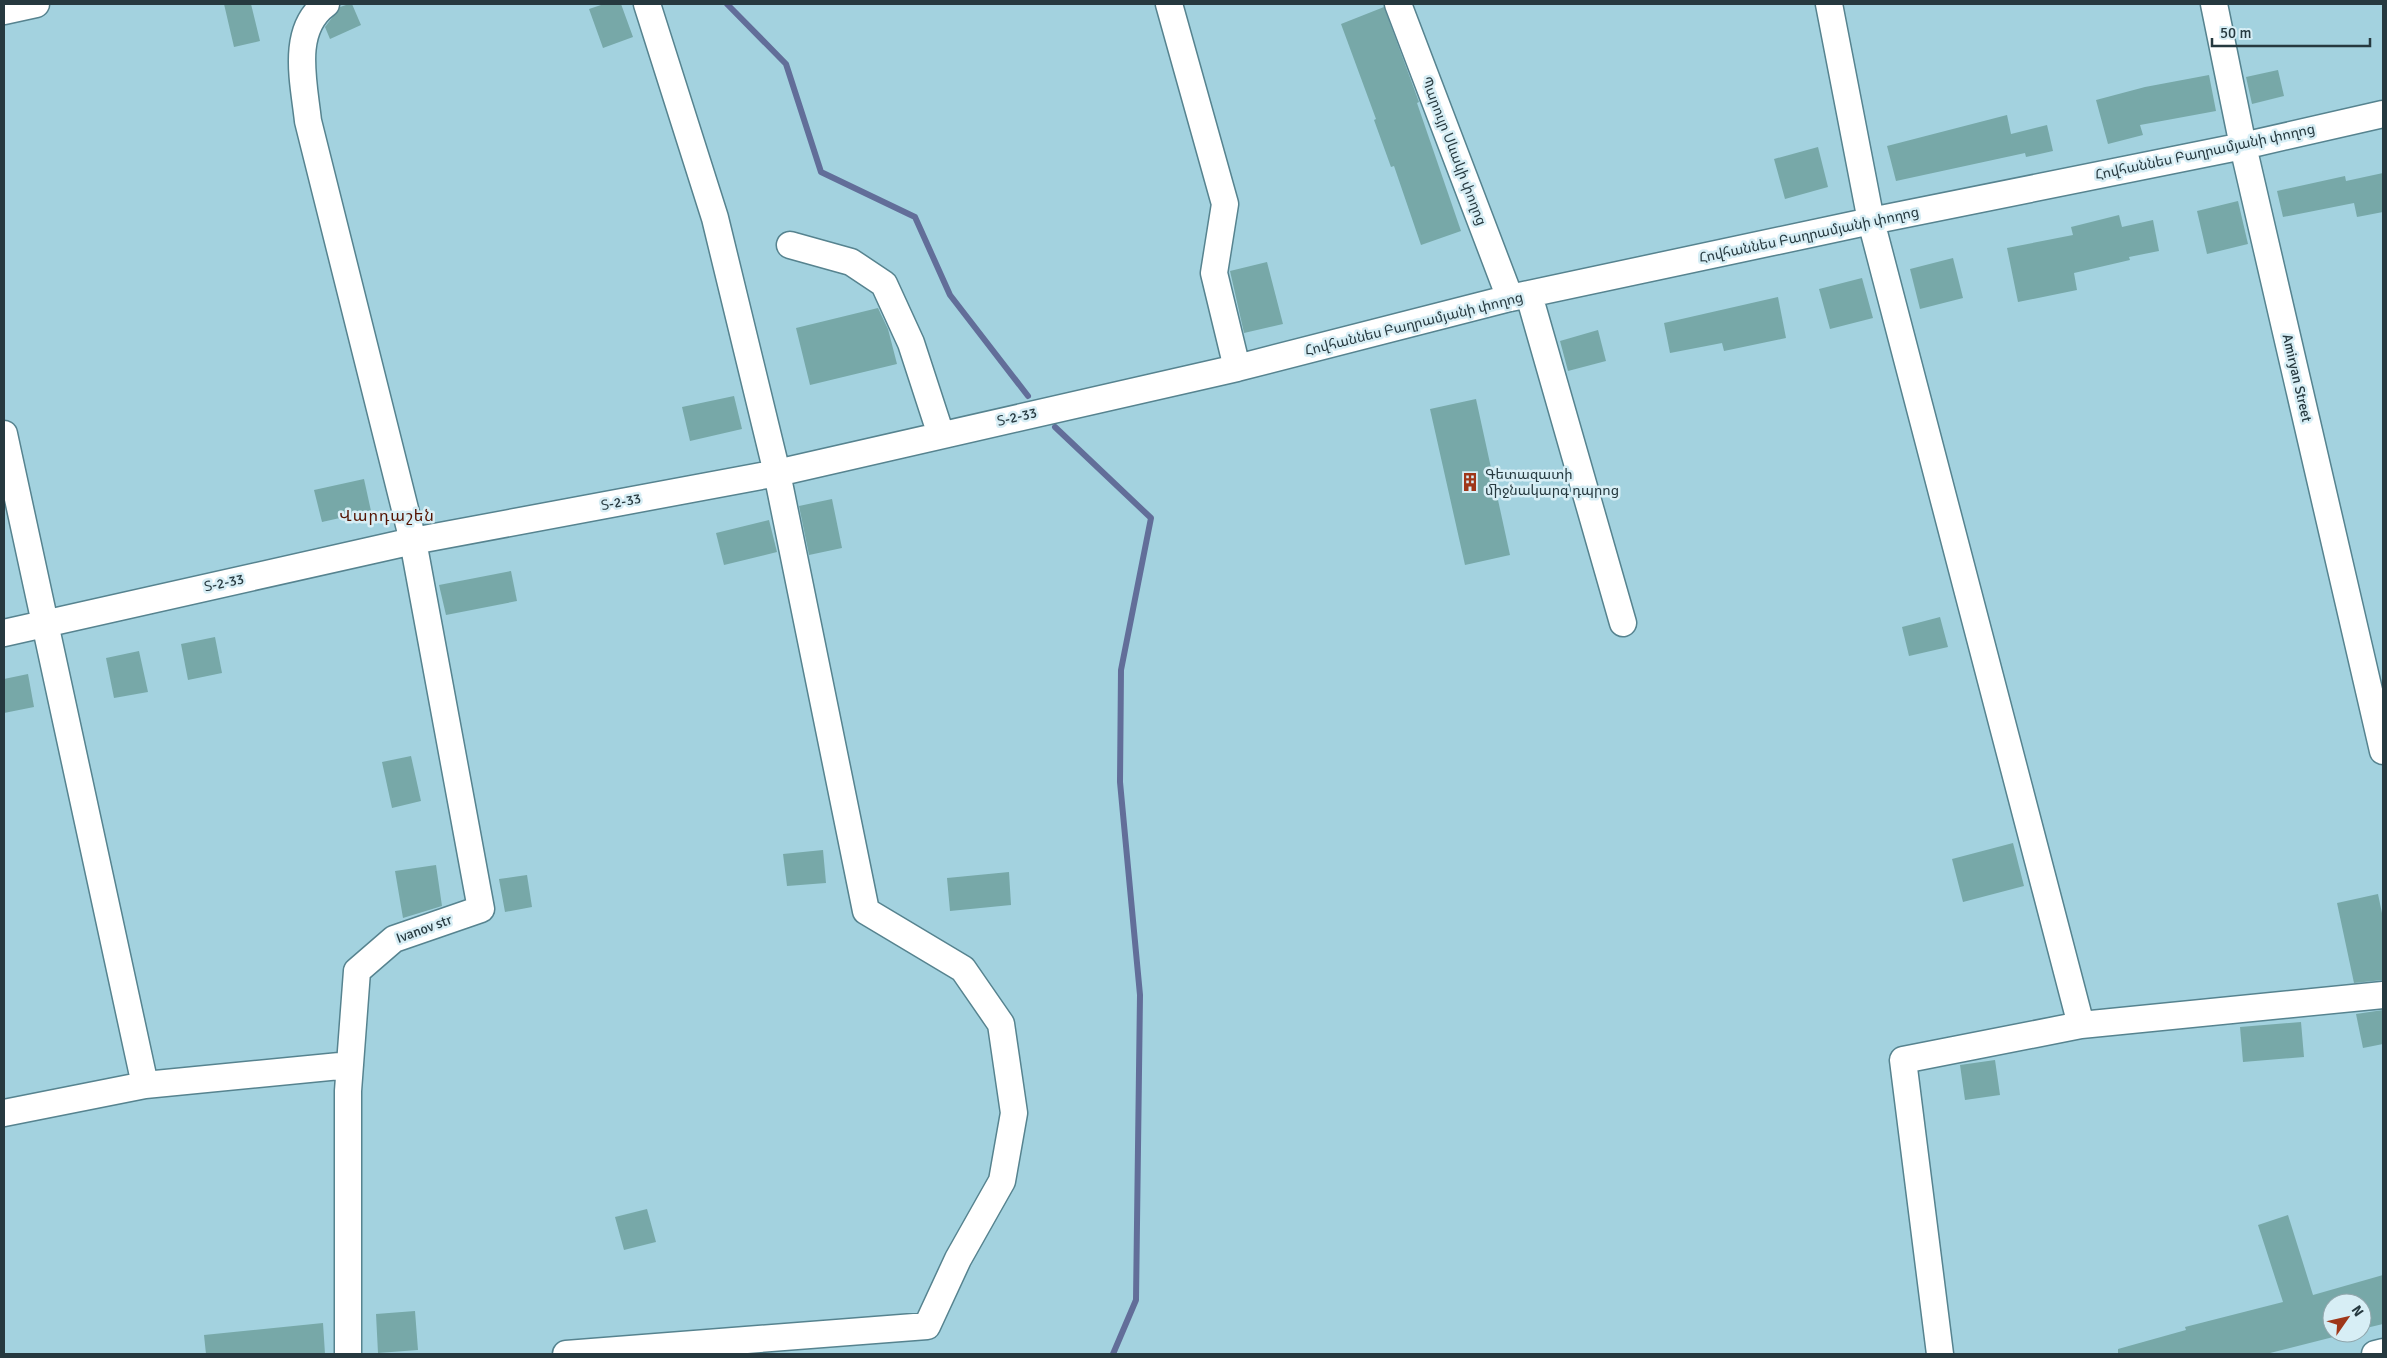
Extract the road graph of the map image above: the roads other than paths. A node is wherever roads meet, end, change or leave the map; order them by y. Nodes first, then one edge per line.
1 (36, 4) edge
2 (647, 4) edge
3 (1169, 4) edge
4 (1398, 4) edge
5 (1829, 4) edge
6 (2214, 4) edge
7 (320, 5) edge
8 (4, 11) edge
9 (2383, 114) edge
10 (2243, 146) junction
11 (1871, 221) junction
12 (790, 245) dead end
13 (1520, 297) junction
14 (1237, 368) junction
15 (4, 434) edge
16 (941, 435) junction
17 (777, 473) junction
18 (413, 541) junction
19 (45, 622) junction
20 (1623, 623) dead end
21 (4, 633) edge
22 (2383, 751) edge
23 (2383, 995) edge
24 (2081, 1025) junction
25 (350, 1065) junction
26 (145, 1085) junction
27 (4, 1113) edge
28 (2383, 1352) edge
29 (348, 1354) edge
30 (566, 1354) edge
31 (1940, 1354) edge
32 (2375, 1354) edge

1 - 8 street
2 - 17 street
3 - 14 street
4 - 13 street, Պարույր Սևակի փողոց
5 - 11 street
6 - 10 street, Amiryan Street
7 - 18 street
9 - 10 street, Հովհաննես Բաղրամյանի փողոց / Տ-2-33
10 - 11 street, Հովհաննես Բաղրամյանի փողոց / Տ-2-33
10 - 22 street, Amiryan Street
11 - 13 street, Հովհաննես Բաղրամյանի փողոց / Տ-2-33
11 - 24 street
12 - 16 street
13 - 14 street, Հովհաննես Բաղրամյանի փողոց / Տ-2-33
13 - 20 street, Պարույր Սևակի փողոց
14 - 16 street, Տ-2-33 / Տ-2-33
15 - 19 street
16 - 17 street, Տ-2-33 / Տ-2-33
17 - 18 street, Տ-2-33 / Տ-2-33
17 - 30 street
18 - 19 street, Տ-2-33 / Տ-2-33
18 - 25 street, Ivanov str
19 - 21 street, Տ-2-33 / Տ-2-33
19 - 26 street
23 - 24 street
24 - 31 street
25 - 26 street
25 - 29 street, Ivanov str
26 - 27 street
28 - 32 street

